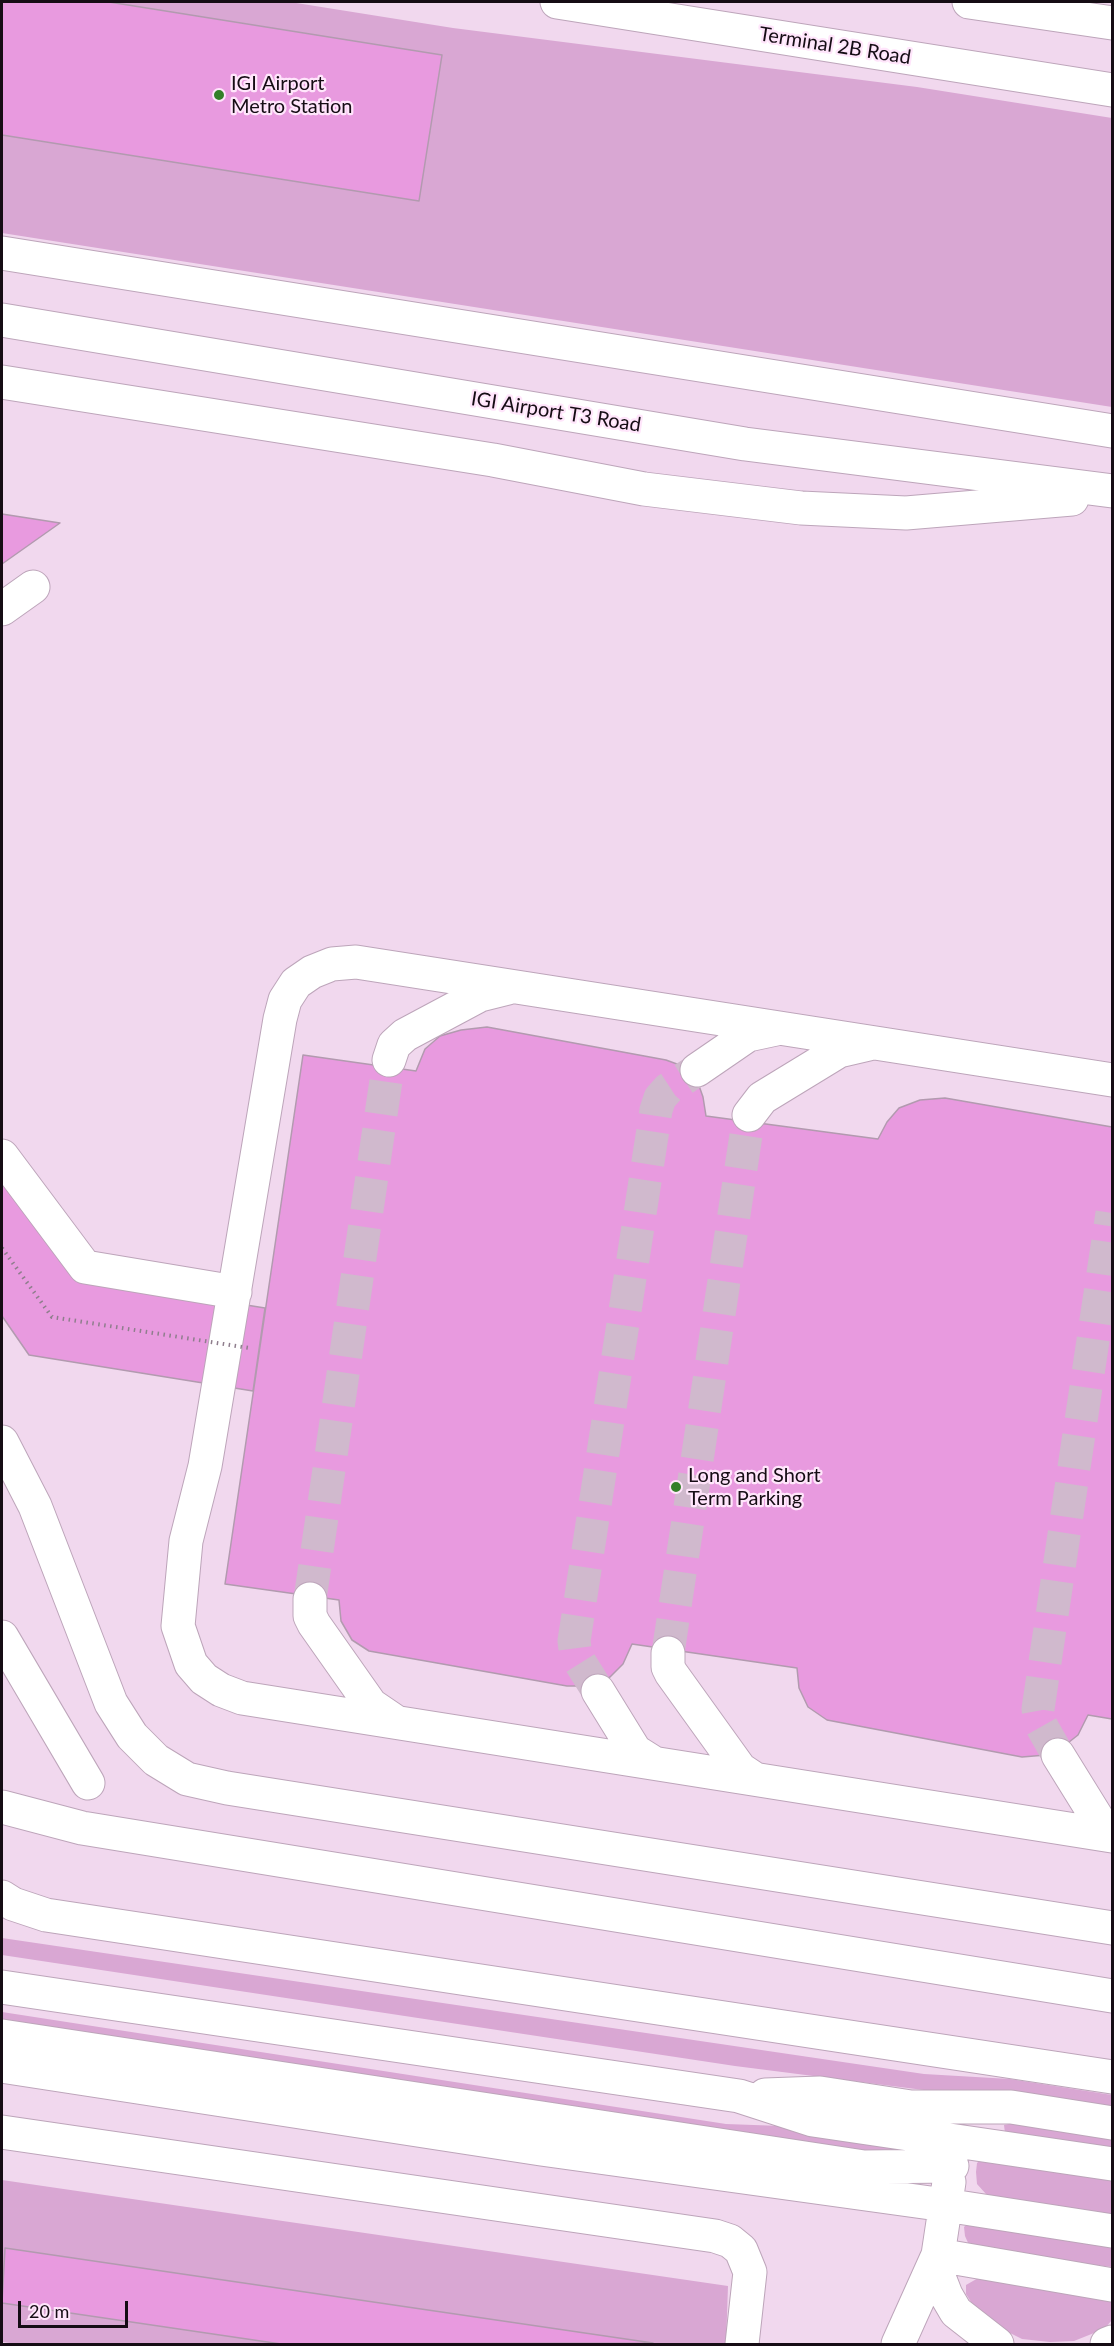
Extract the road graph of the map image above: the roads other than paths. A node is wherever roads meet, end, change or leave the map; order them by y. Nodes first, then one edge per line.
1 (557, 2) edge
2 (969, 2) edge
3 (1113, 23) edge
4 (1113, 90) edge
5 (2, 253) edge
6 (2, 320) edge
7 (2, 382) edge
8 (1113, 431) edge
9 (1113, 493) edge
10 (33, 587) dead end
11 (2, 609) edge
12 (518, 988) junction
13 (781, 1028) junction
14 (877, 1044) junction
15 (389, 1060) tunnel mouth
16 (697, 1070) tunnel mouth
17 (1113, 1080) edge
18 (749, 1115) tunnel mouth
19 (2, 1156) edge
20 (235, 1292) junction
21 (2, 1442) edge
22 (310, 1599) tunnel mouth
23 (2, 1637) edge
24 (668, 1653) tunnel mouth
25 (598, 1690) tunnel mouth
26 (398, 1723) junction
27 (1058, 1755) tunnel mouth
28 (654, 1763) junction
29 (755, 1779) junction
30 (88, 1783) dead end
31 (2, 1793) edge
32 (2, 1807) edge
33 (2, 1819) edge
34 (82, 1828) junction
35 (1113, 1835) edge
36 (2, 1897) edge
37 (46, 1915) junction
38 (2, 1917) edge
39 (1113, 1928) edge
40 (2, 1986) edge
41 (1113, 1996) edge
42 (2, 2036) edge
43 (2, 2066) edge
44 (1113, 2077) edge
45 (739, 2096) junction
46 (962, 2108) junction
47 (1113, 2123) edge
48 (2, 2132) edge
49 (954, 2153) junction
50 (1113, 2164) edge
51 (945, 2205) junction
52 (1113, 2231) edge
53 (938, 2255) junction
54 (1113, 2285) edge
55 (1113, 2342) edge
56 (742, 2344) edge
57 (898, 2344) edge
58 (997, 2344) edge
59 (1107, 2344) edge

1 - 4 main road, Terminal 2B Road
2 - 3 main road
5 - 8 main road
6 - 9 main road, IGI Airport T3 Road
7 - 9 main road
10 - 11 main road
12 - 13 main road
12 - 15 main road
12 - 20 main road
13 - 14 main road
13 - 16 main road
14 - 17 main road
14 - 18 main road
19 - 20 main road
20 - 26 main road
21 - 39 main road
22 - 26 main road
23 - 30 main road
24 - 29 main road
25 - 28 main road
26 - 28 main road
27 - 35 main road
28 - 29 main road
29 - 35 main road
31 - 34 main road
32 - 34 main road
33 - 34 main road
34 - 41 main road
36 - 37 main road
37 - 38 main road
37 - 44 main road
40 - 45 main road
42 - 49 main road
43 - 51 main road
45 - 46 main road
45 - 49 main road
46 - 47 main road
46 - 49 main road
48 - 56 main road
49 - 50 main road
49 - 51 main road
51 - 52 main road
51 - 53 main road
53 - 54 main road
53 - 57 main road
53 - 58 main road
55 - 59 main road

